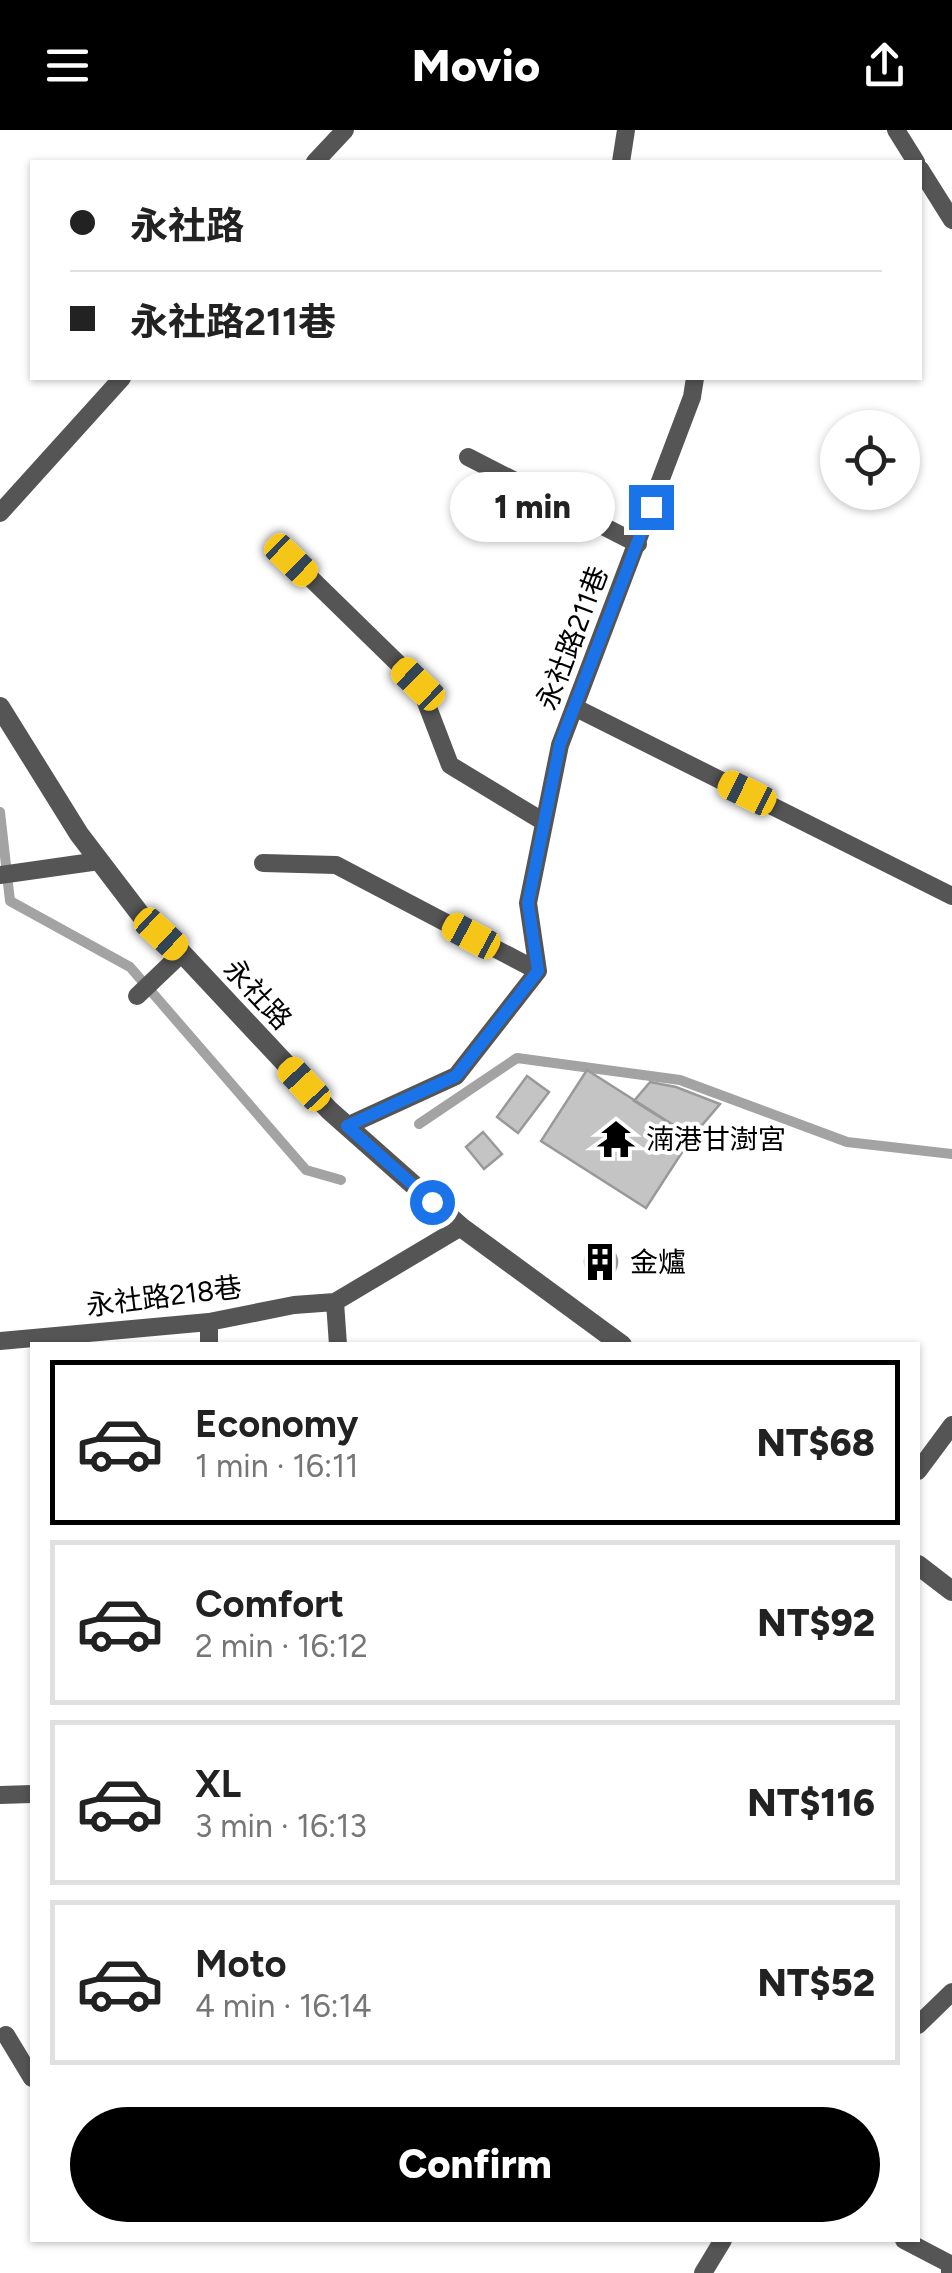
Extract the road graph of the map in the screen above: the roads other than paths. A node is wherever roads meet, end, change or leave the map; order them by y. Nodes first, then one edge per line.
1 (345, 130) edge
2 (626, 130) edge
3 (896, 130) edge
4 (318, 160) edge
5 (621, 160) edge
6 (914, 160) edge
7 (922, 172) edge
8 (952, 220) edge
9 (120, 380) edge
10 (694, 380) edge
11 (468, 457) dead end
12 (0, 513) edge
13 (638, 544) junction
14 (291, 560) dead end
15 (0, 708) edge
16 (576, 708) junction
17 (544, 822) junction
18 (99, 860) junction
19 (263, 864) dead end
20 (0, 875) edge
21 (952, 896) edge
22 (182, 953) junction
23 (538, 971) junction
24 (137, 996) dead end
25 (347, 1126) junction
26 (461, 1227) junction
27 (335, 1302) junction
28 (208, 1322) junction
29 (0, 1341) edge
30 (210, 1342) edge
31 (338, 1342) edge
32 (618, 1342) edge
33 (952, 1425) edge
34 (920, 1468) edge
35 (920, 1566) edge
36 (949, 1585) edge
37 (30, 1794) edge
38 (0, 1795) edge
39 (952, 1992) edge
40 (920, 2023) edge
41 (6, 2035) dead end
42 (30, 2075) edge
43 (723, 2242) edge
44 (908, 2242) edge
45 (703, 2273) edge
46 (950, 2273) edge

1 - 4 lane
2 - 5 lane
3 - 6 lane
7 - 8 lane
9 - 12 lane
10 - 13 lane, 永社路211巷
11 - 13 lane
13 - 16 lane, 永社路211巷
14 - 17 lane
15 - 18 street, 永社路
16 - 17 lane, 永社路211巷
16 - 21 lane
17 - 23 lane, 永社路211巷
18 - 20 lane
18 - 22 street, 永社路
19 - 23 lane
22 - 24 lane
22 - 25 street, 永社路
23 - 25 lane
25 - 26 street, 永社路
26 - 27 lane
26 - 32 street, 永社路
27 - 28 lane, 永社路218巷
27 - 31 lane
28 - 29 lane, 永社路218巷
28 - 30 lane
33 - 34 lane
35 - 36 street
37 - 38 lane
39 - 40 lane
41 - 42 lane
43 - 45 lane
44 - 46 lane

